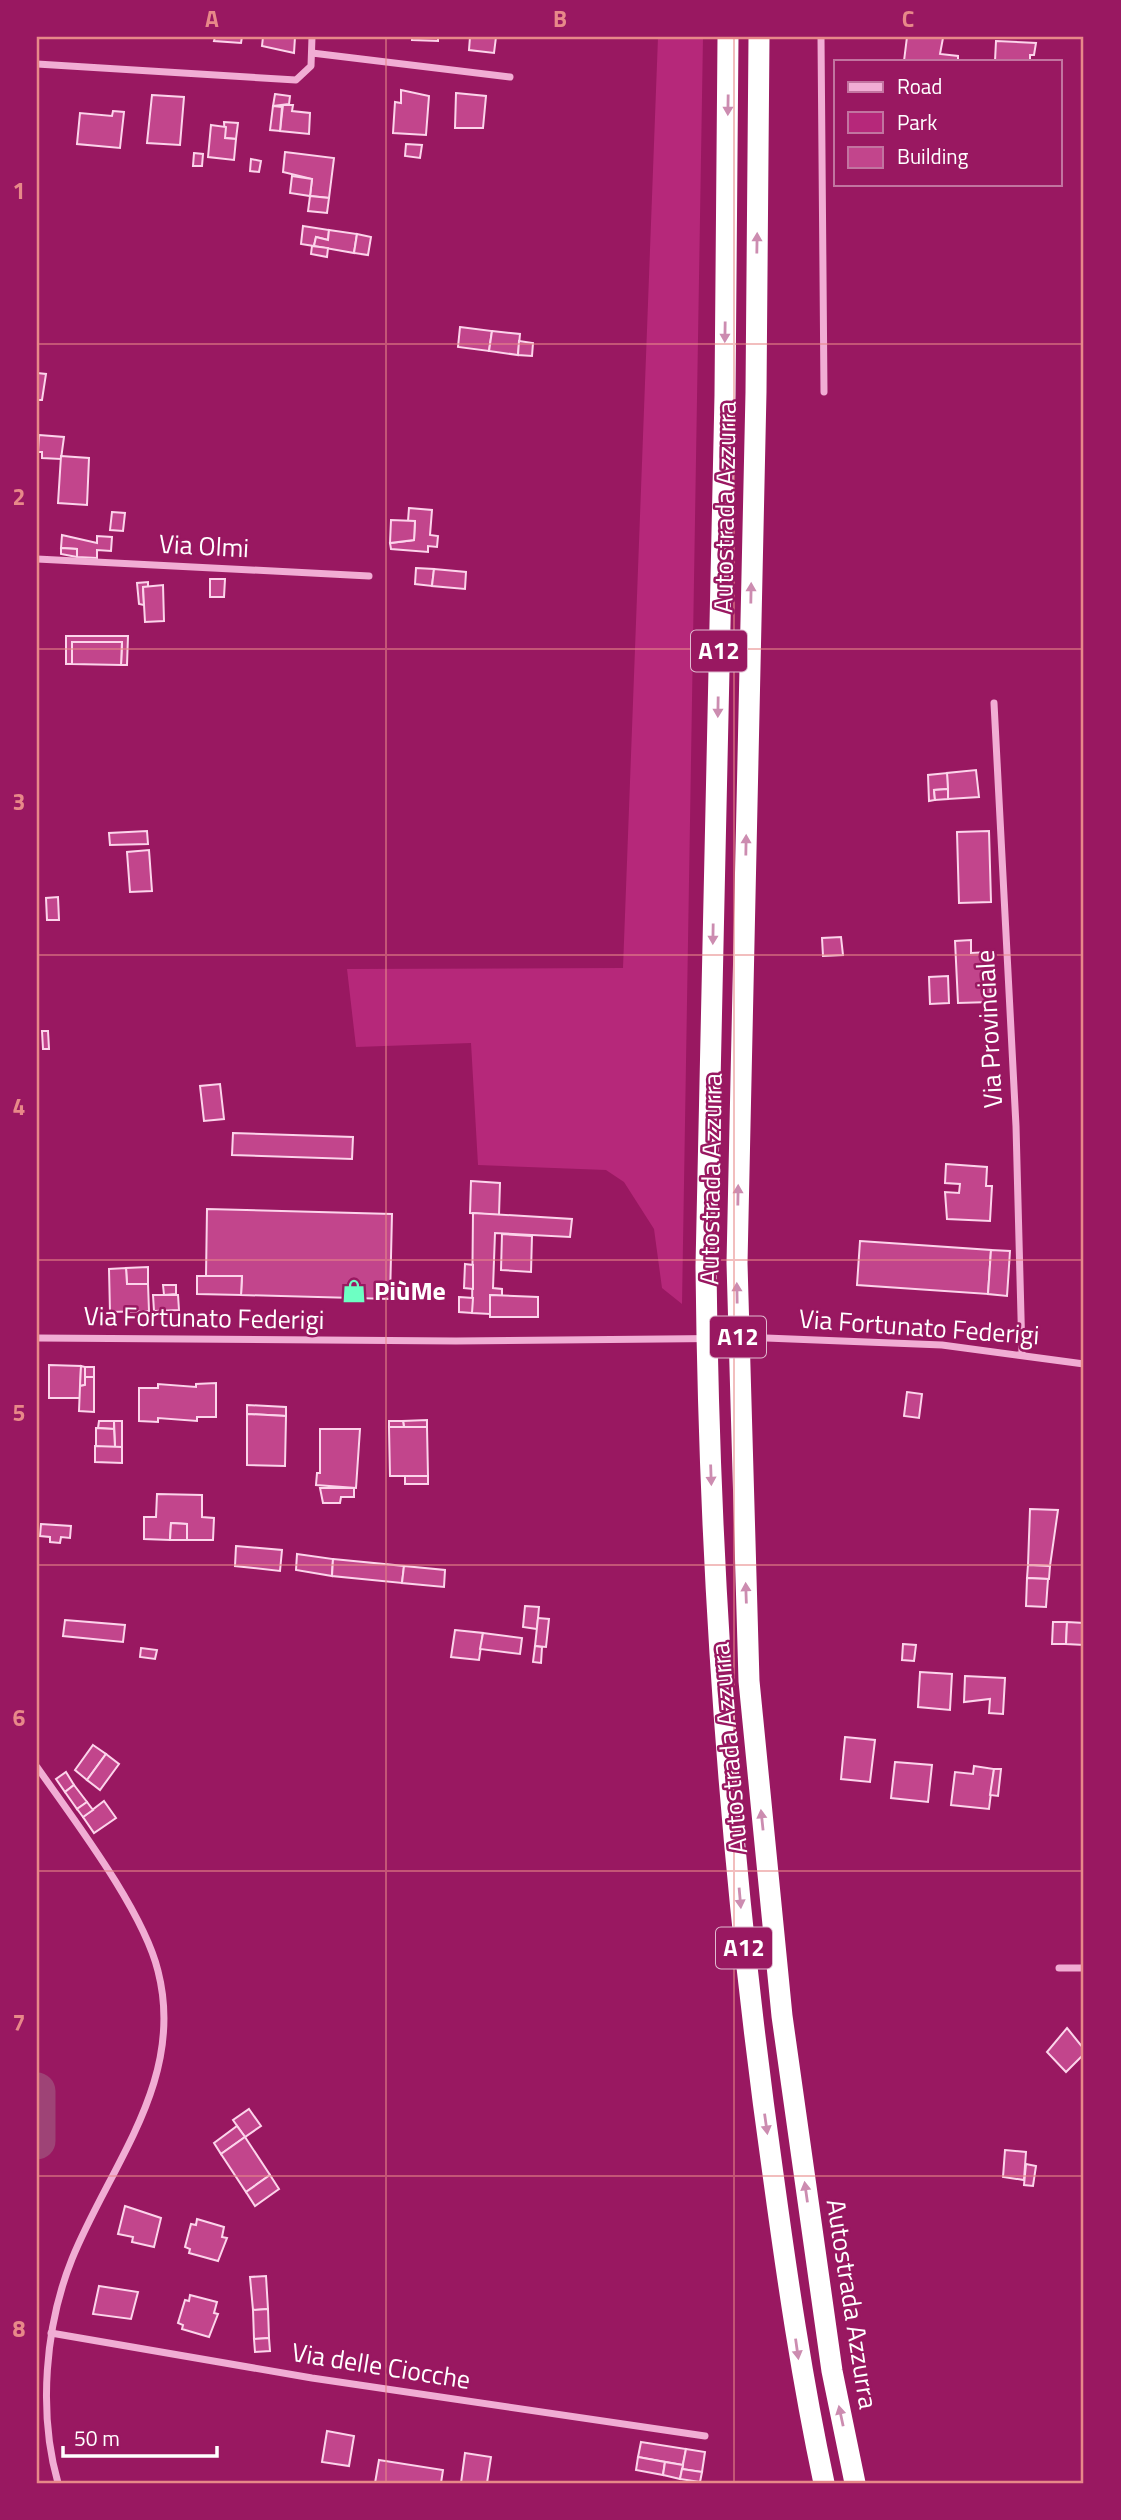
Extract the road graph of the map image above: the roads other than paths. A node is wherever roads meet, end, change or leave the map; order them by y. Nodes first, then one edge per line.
1 (312, 37) edge
2 (728, 37) edge
3 (759, 37) edge
4 (821, 37) edge
5 (312, 53) junction
6 (37, 64) edge
7 (510, 77) dead end
8 (824, 392) dead end
9 (37, 559) edge
10 (369, 576) dead end
11 (994, 703) dead end
12 (37, 1338) edge
13 (1022, 1354) junction
14 (1084, 1364) edge
15 (37, 1767) edge
16 (1059, 1968) dead end
17 (1084, 1968) edge
18 (51, 2333) junction
19 (705, 2436) dead end
20 (58, 2483) edge
21 (824, 2483) edge
22 (855, 2483) edge

1 - 5 street
2 -> 21 highway, Autostrada Azzurra / A12
22 -> 3 highway, Autostrada Azzurra / A12
4 - 8 street
5 - 6 street
5 - 7 street
9 - 10 street, Via Olmi
11 - 13 street, Via Provinciale
12 - 13 street, Via Fortunato Federigi
13 - 14 street, Via Fortunato Federigi
15 - 18 street
16 - 17 street
18 - 19 street, Via delle Ciocche
18 - 20 street

